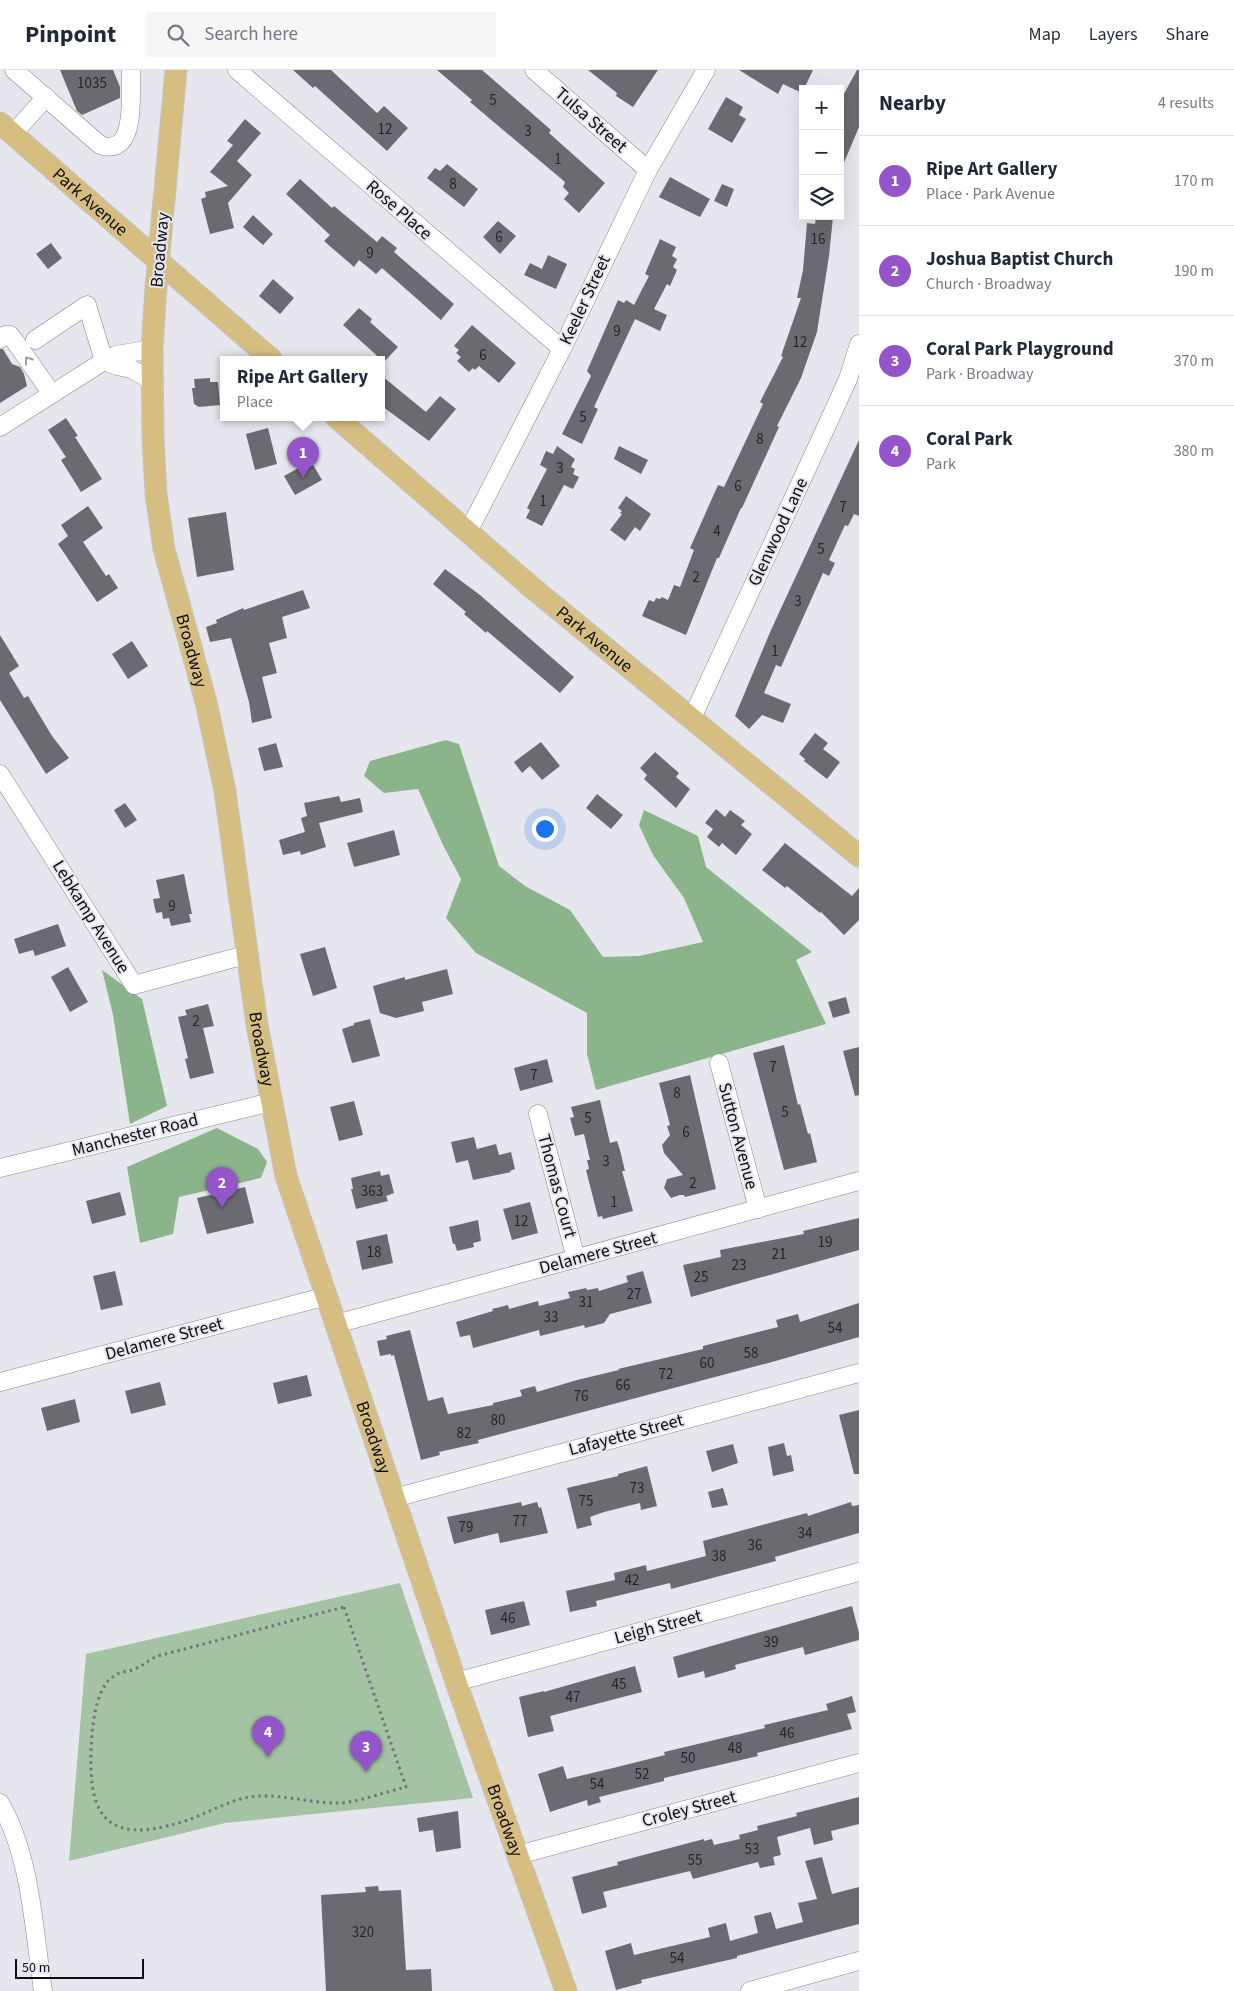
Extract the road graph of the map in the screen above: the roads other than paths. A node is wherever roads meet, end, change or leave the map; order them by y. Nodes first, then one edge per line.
1 (14, 70) edge
2 (131, 70) edge
3 (176, 70) edge
4 (237, 70) edge
5 (534, 70) edge
6 (706, 70) edge
7 (46, 98) junction
8 (6, 128) edge
9 (648, 170) junction
10 (159, 261) junction
11 (0, 339) edge
12 (35, 340) dead end
13 (859, 344) edge
14 (152, 349) junction
15 (562, 349) junction
16 (268, 356) edge
17 (104, 361) junction
18 (151, 380) junction
19 (52, 394) junction
20 (341, 421) edge
21 (0, 428) edge
22 (468, 532) junction
23 (692, 718) junction
24 (0, 774) edge
25 (859, 856) edge
26 (249, 954) junction
27 (719, 1063) dead end
28 (271, 1102) junction
29 (538, 1114) dead end
30 (0, 1168) edge
31 (859, 1181) edge
32 (758, 1209) junction
33 (576, 1259) junction
34 (327, 1296) junction
35 (336, 1324) junction
36 (859, 1373) edge
37 (0, 1382) edge
38 (394, 1498) junction
39 (859, 1572) edge
40 (456, 1682) junction
41 (859, 1763) edge
42 (0, 1803) edge
43 (518, 1855) junction
44 (859, 1961) edge
45 (42, 1991) edge
46 (566, 1991) edge
47 (750, 1991) edge

1 - 7 street
2 - 7 street
3 - 10 main road, Broadway
4 - 15 street, Rose Place
5 - 9 street, Tulsa Street
6 - 9 street, Keeler Street
7 - 8 street
8 - 10 main road, Park Avenue
9 - 15 street, Keeler Street
10 - 14 main road, Broadway
10 - 16 main road, Park Avenue
19 -> 11 street
12 - 17 street
13 - 23 street, Glenwood Lane
14 - 17 street
14 - 18 main road, Broadway
15 - 22 street, Keeler Street
17 - 18 street
17 - 19 street
18 - 26 main road, Broadway
19 - 21 street
20 - 22 main road, Park Avenue
22 - 23 main road, Park Avenue
23 - 25 main road, Park Avenue
24 - 26 street, Lebkamp Avenue
26 - 28 main road, Broadway
27 - 32 street, Sutton Avenue
28 - 30 street, Manchester Road
28 - 34 main road, Broadway
29 - 33 street, Thomas Court
31 - 32 street, Delamere Street
32 - 33 street, Delamere Street
33 - 35 street, Delamere Street
34 - 35 main road, Broadway
34 - 37 street, Delamere Street
35 - 38 main road, Broadway
36 - 38 street, Lafayette Street
38 - 40 main road, Broadway
39 - 40 street, Leigh Street
40 - 43 main road, Broadway
41 - 43 street, Croley Street
42 - 45 street
43 - 46 main road, Broadway
44 - 47 street

